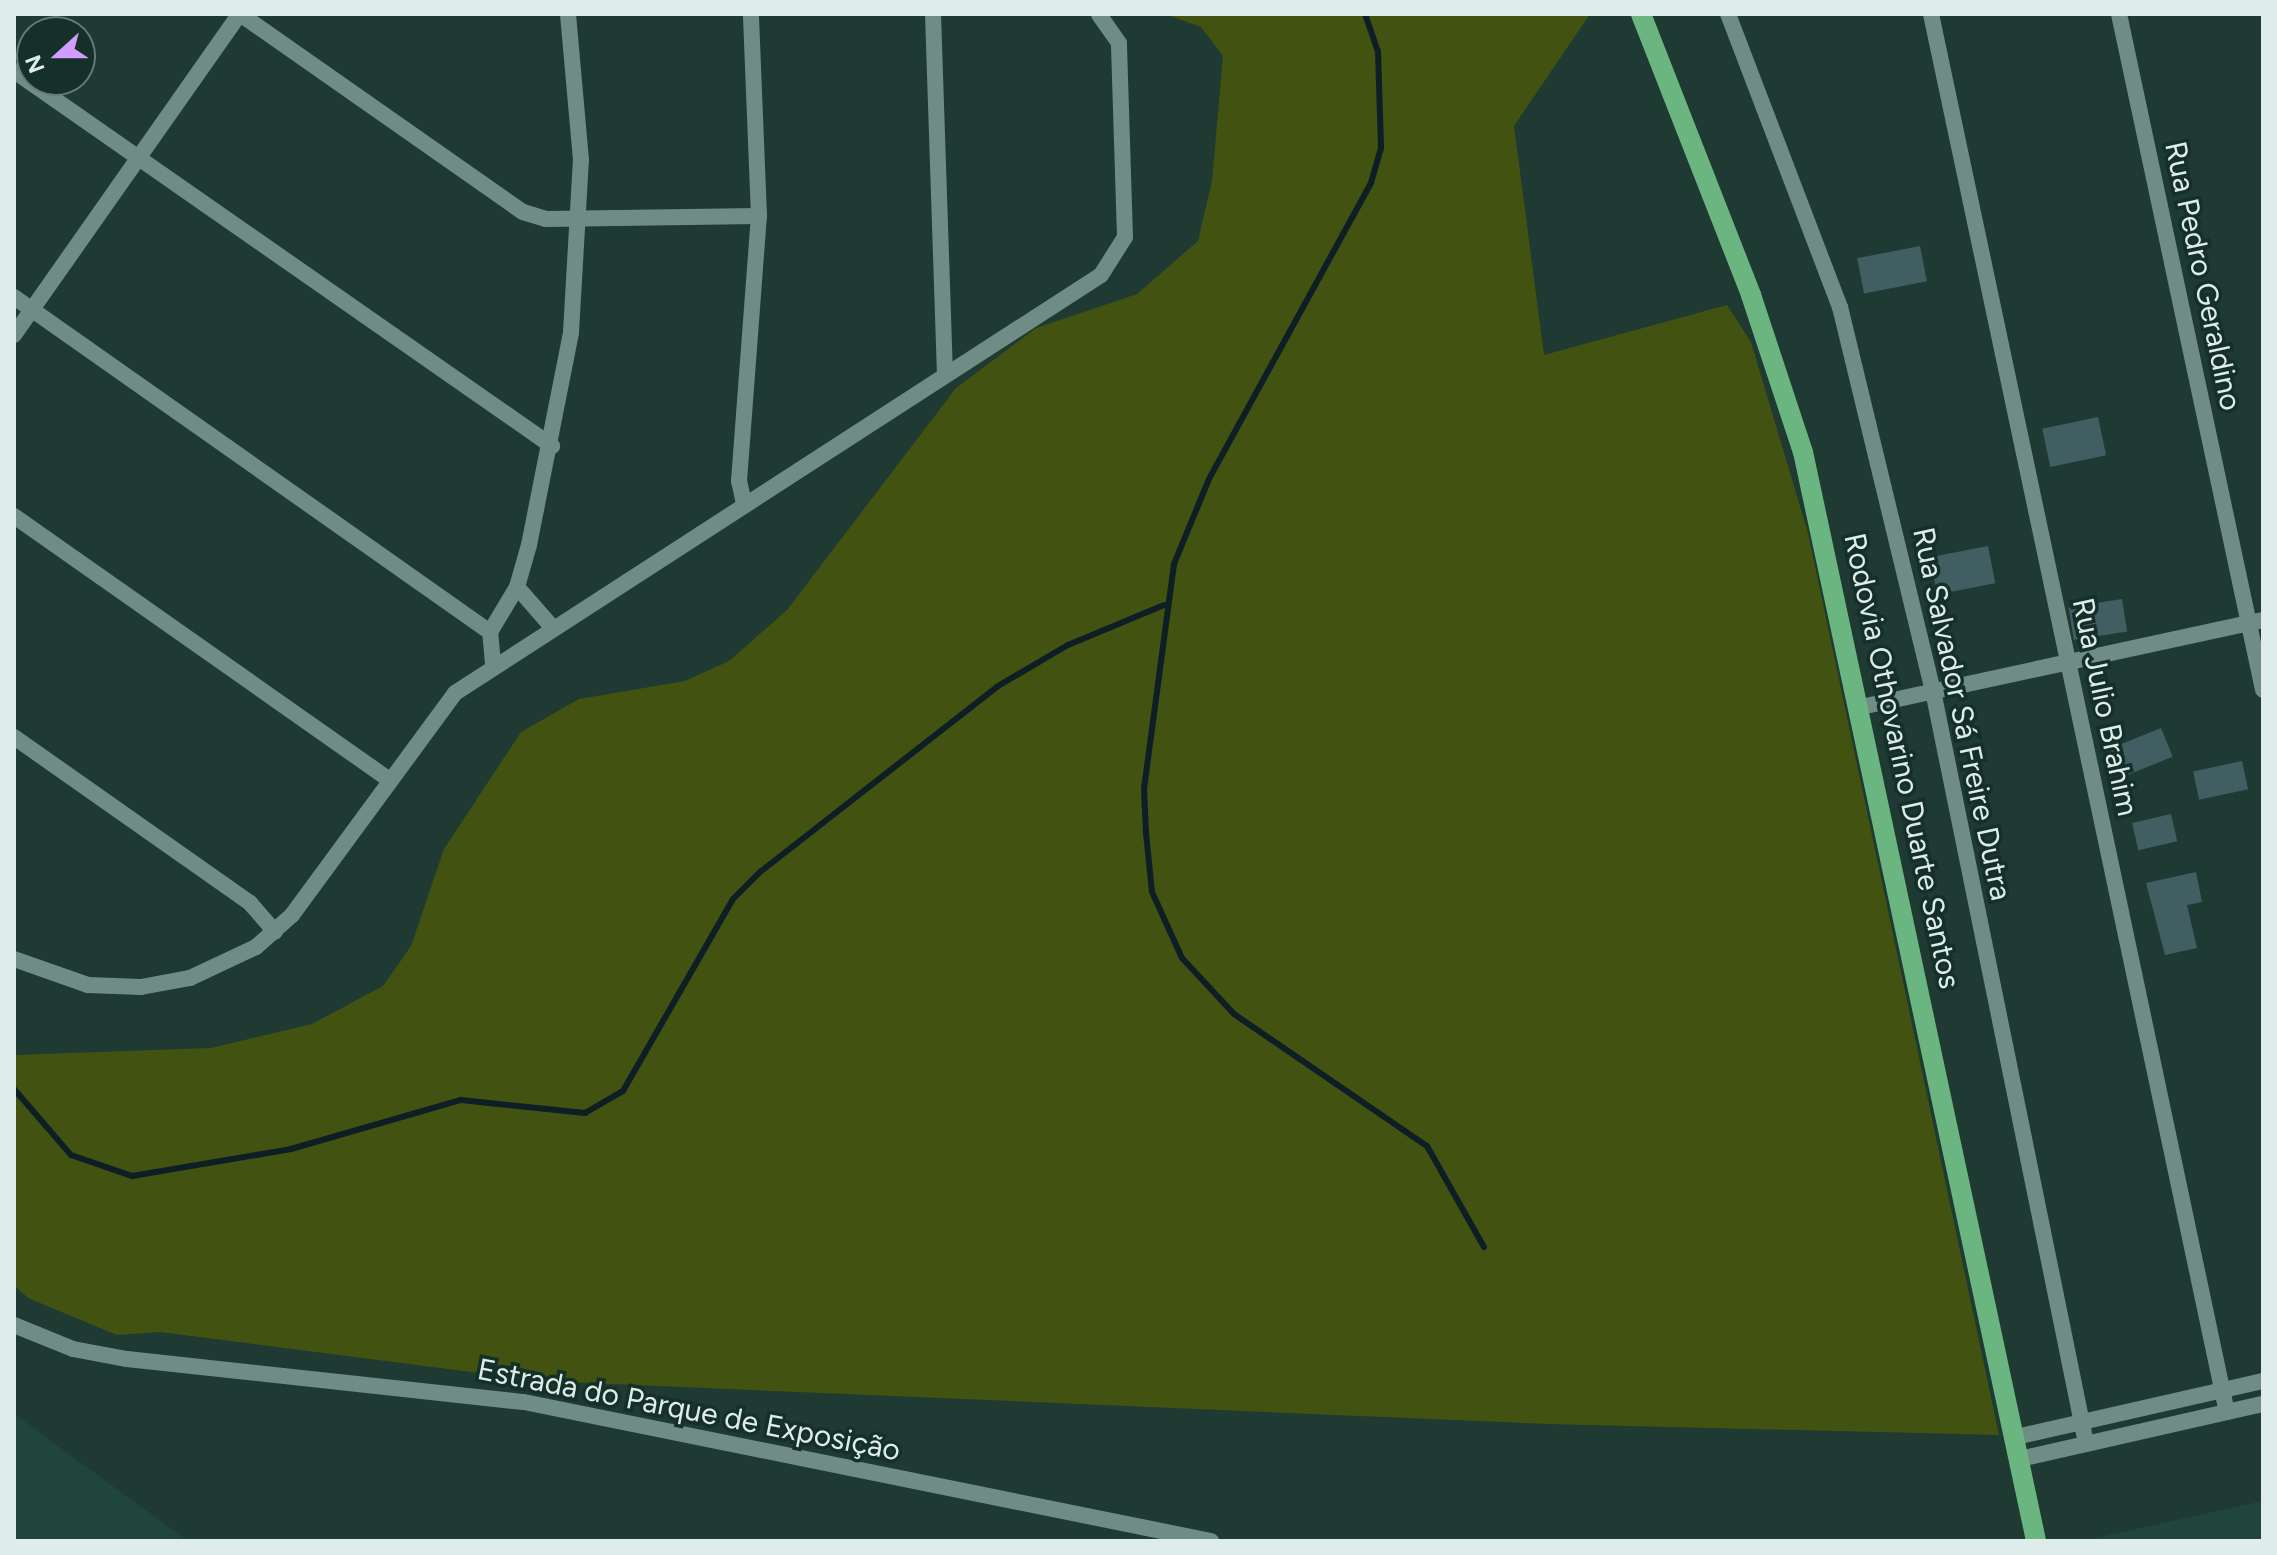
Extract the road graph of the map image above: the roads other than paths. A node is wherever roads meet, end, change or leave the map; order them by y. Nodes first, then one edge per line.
1 (240, 14) edge
2 (567, 14) edge
3 (751, 14) edge
4 (933, 14) edge
5 (1099, 14) edge
6 (1641, 14) edge
7 (1728, 14) edge
8 (1931, 14) edge
9 (2119, 14) edge
10 (14, 71) edge
11 (139, 157) junction
12 (580, 216) junction
13 (759, 216) junction
14 (14, 297) edge
15 (32, 310) junction
16 (14, 335) edge
17 (945, 375) junction
18 (552, 446) junction
19 (744, 504) junction
20 (14, 516) edge
21 (517, 587) junction
22 (2256, 622) edge
23 (552, 627) junction
24 (490, 632) junction
25 (2067, 662) junction
26 (493, 664) junction
27 (2263, 690) edge
28 (1933, 691) junction
29 (1861, 707) junction
30 (14, 737) edge
31 (389, 780) junction
32 (275, 932) junction
33 (14, 959) edge
34 (14, 1325) edge
35 (2263, 1381) edge
36 (2222, 1389) junction
37 (2263, 1404) edge
38 (2227, 1412) junction
39 (2082, 1423) junction
40 (2016, 1437) junction
41 (2086, 1443) junction
42 (2020, 1459) junction
43 (1211, 1541) edge
44 (2036, 1541) edge

1 - 11 street
1 - 12 street
2 - 12 street
3 - 13 street
4 - 17 street
5 - 17 street
6 - 29 main road, Rodovia Othovarino Duarte Santos
7 - 28 street, Rua Salvador Sá Freire Dutra
8 - 25 street, Rua Julio Brahim
9 - 22 street, Rua Pedro Geraldino
10 - 11 street
11 - 15 street
11 - 18 street
12 - 13 street
12 - 18 street
13 - 19 street
14 - 15 street
15 - 16 street
15 - 24 street
17 - 19 street
18 - 21 street
19 - 23 street
20 - 31 street
21 - 23 street
21 - 24 street
22 - 25 street
22 - 27 street, Rua Pedro Geraldino
23 - 26 street
24 - 26 street
25 - 28 street
25 - 36 street, Rua Julio Brahim
26 - 31 street
28 - 29 street
28 - 39 street, Rua Salvador Sá Freire Dutra
29 - 40 main road, Rodovia Othovarino Duarte Santos
30 - 32 street
31 - 32 street
32 - 33 street
34 - 43 street, Estrada do Parque de Exposição
35 - 36 street
36 - 38 street, Rua Julio Brahim
36 - 39 street
37 - 38 street
38 - 41 street
39 - 40 street
39 - 41 street, Rua Salvador Sá Freire Dutra
40 - 42 main road, Rodovia Othovarino Duarte Santos
41 - 42 street
42 - 44 main road, Rodovia Othovarino Duarte Santos

